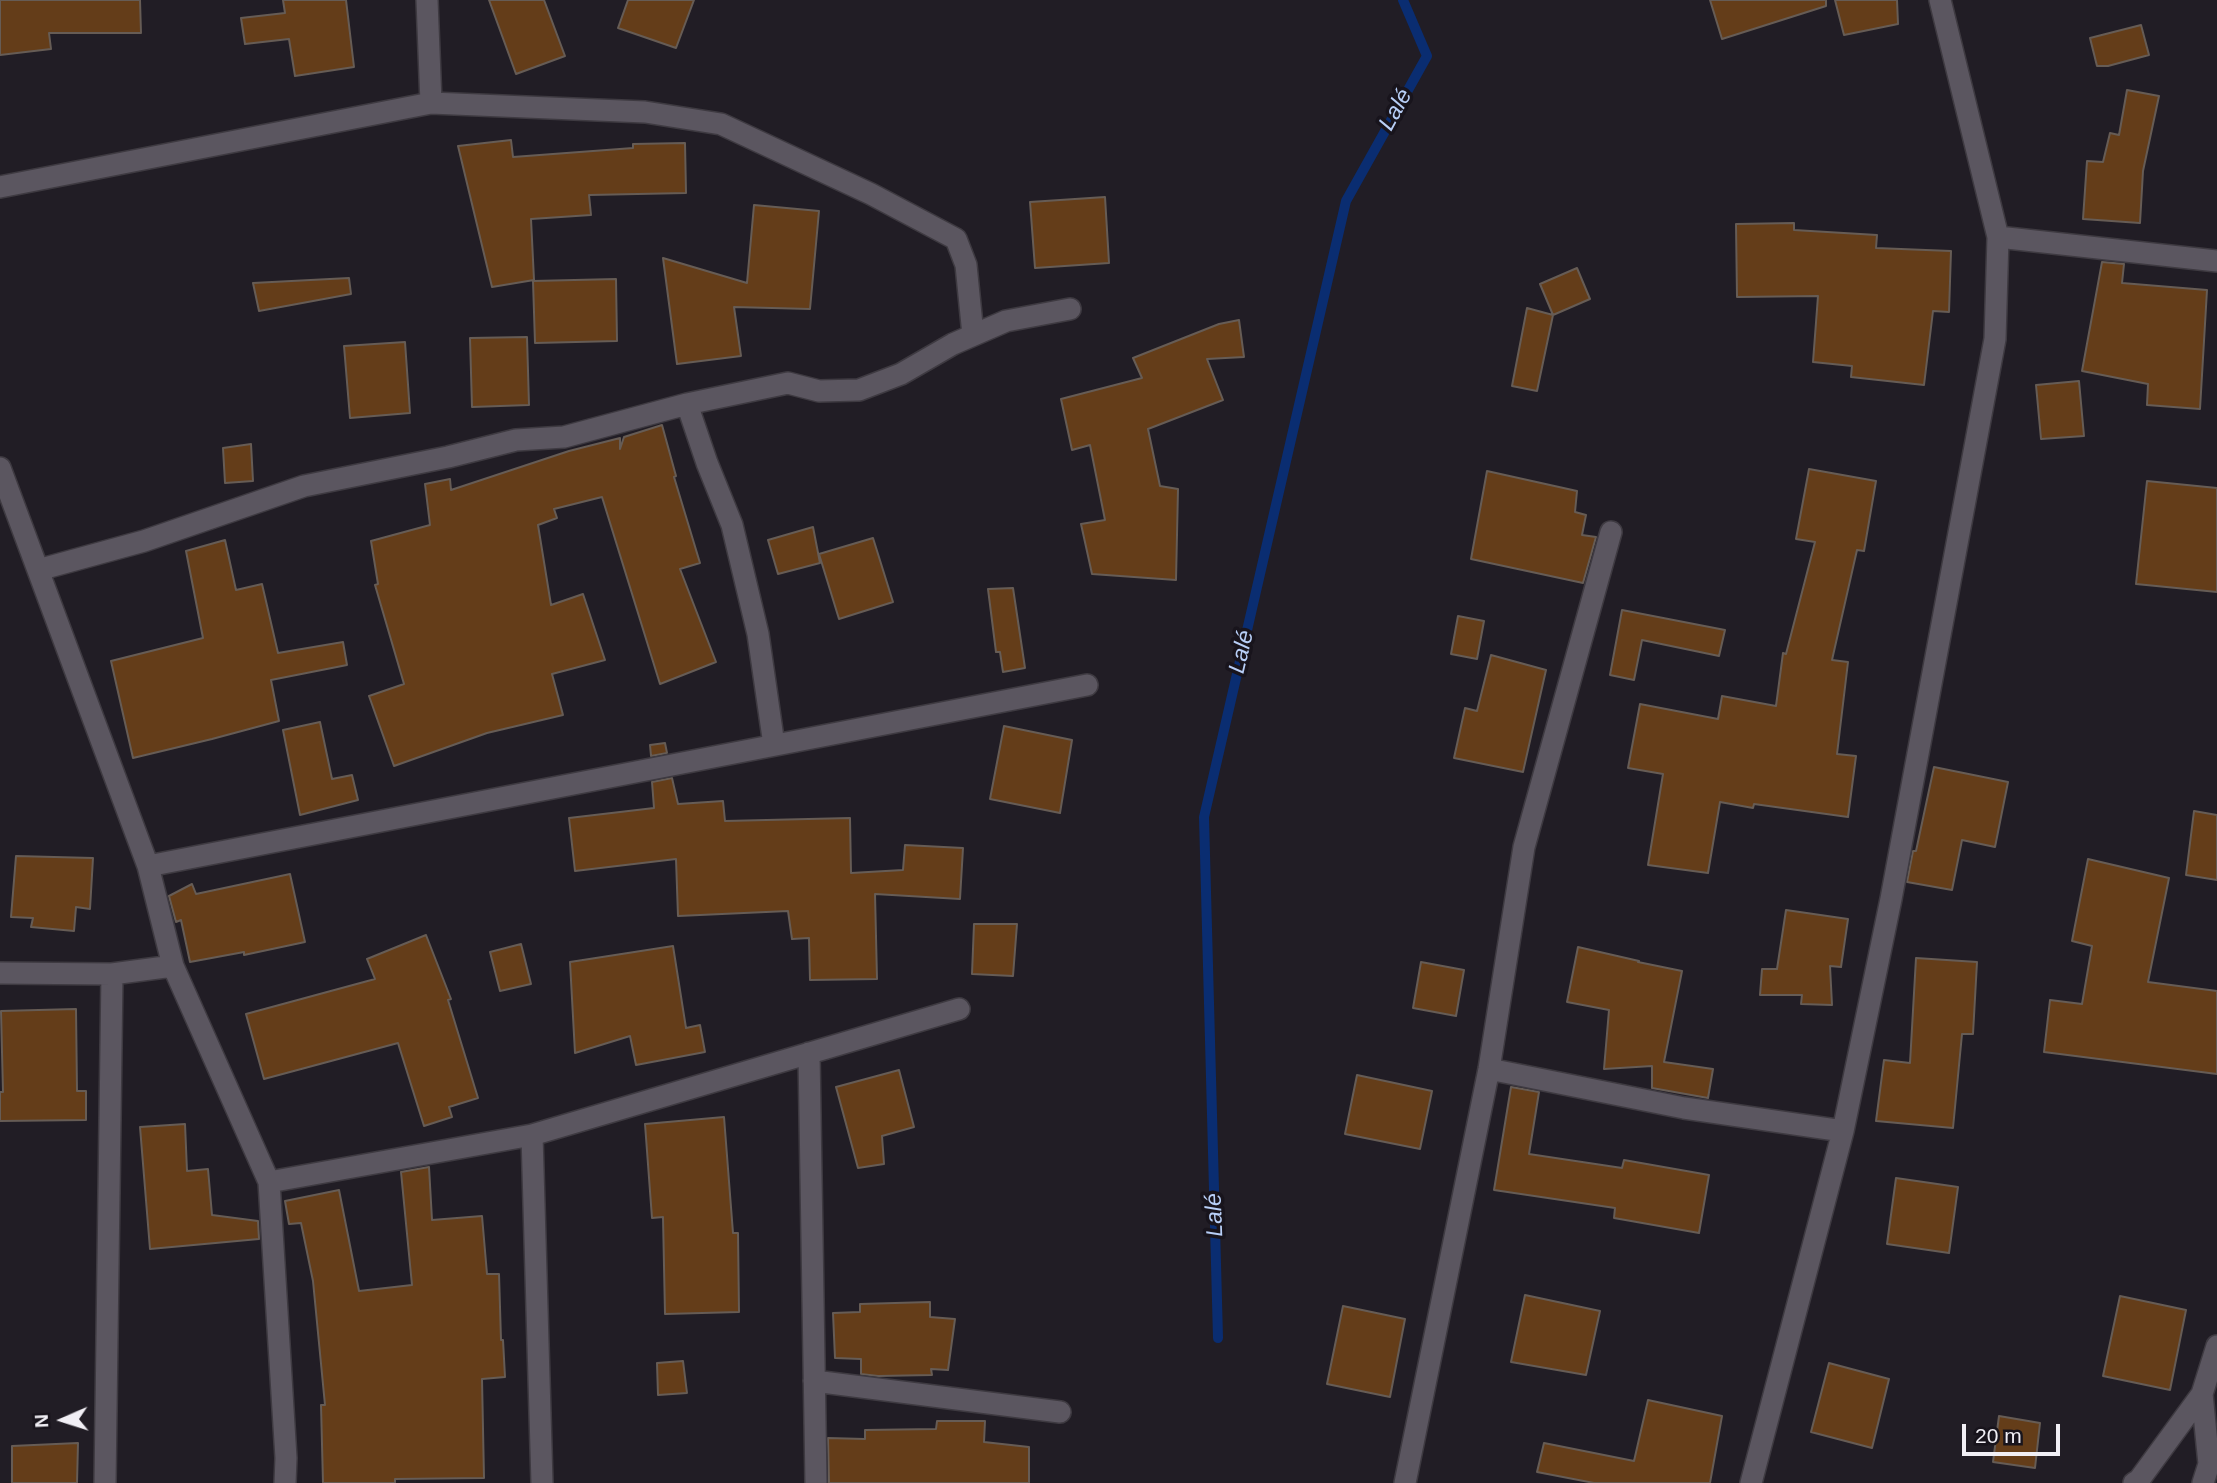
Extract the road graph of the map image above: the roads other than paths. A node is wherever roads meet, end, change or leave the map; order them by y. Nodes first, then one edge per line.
1 (427, 0) edge
2 (1940, 0) edge
3 (431, 103) junction
4 (0, 187) edge
5 (1998, 237) junction
6 (2217, 261) edge
7 (1070, 309) dead end
8 (973, 335) junction
9 (687, 404) junction
10 (0, 468) edge
11 (1611, 532) dead end
12 (38, 569) junction
13 (1087, 685) dead end
14 (774, 746) junction
15 (148, 866) junction
16 (173, 966) junction
17 (0, 973) edge
18 (111, 974) junction
19 (959, 1009) dead end
20 (809, 1054) junction
21 (1489, 1069) junction
22 (1843, 1131) junction
23 (532, 1135) junction
24 (269, 1182) junction
25 (2217, 1346) edge
26 (814, 1381) junction
27 (2202, 1394) junction
28 (1060, 1412) dead end
29 (106, 1483) edge
30 (285, 1483) edge
31 (542, 1483) edge
32 (816, 1483) edge
33 (1405, 1483) edge
34 (1751, 1483) edge
35 (2134, 1483) edge
36 (2203, 1483) edge

1 - 3 street
2 - 5 street
3 - 4 street
3 - 8 street
5 - 6 street
5 - 22 street
7 - 8 street
8 - 9 street
9 - 12 street
9 - 14 street
10 - 12 street
11 - 21 street
12 - 15 street
13 - 14 street
14 - 15 street
15 - 16 street
16 - 18 street
16 - 24 street
17 - 18 street
18 - 29 street
19 - 20 street
20 - 23 street
20 - 26 street
21 - 22 street
21 - 33 street
22 - 34 street
23 - 24 street
23 - 31 street
24 - 30 street
25 - 27 street
26 - 28 street
26 - 32 street
27 - 35 street
27 - 36 street

